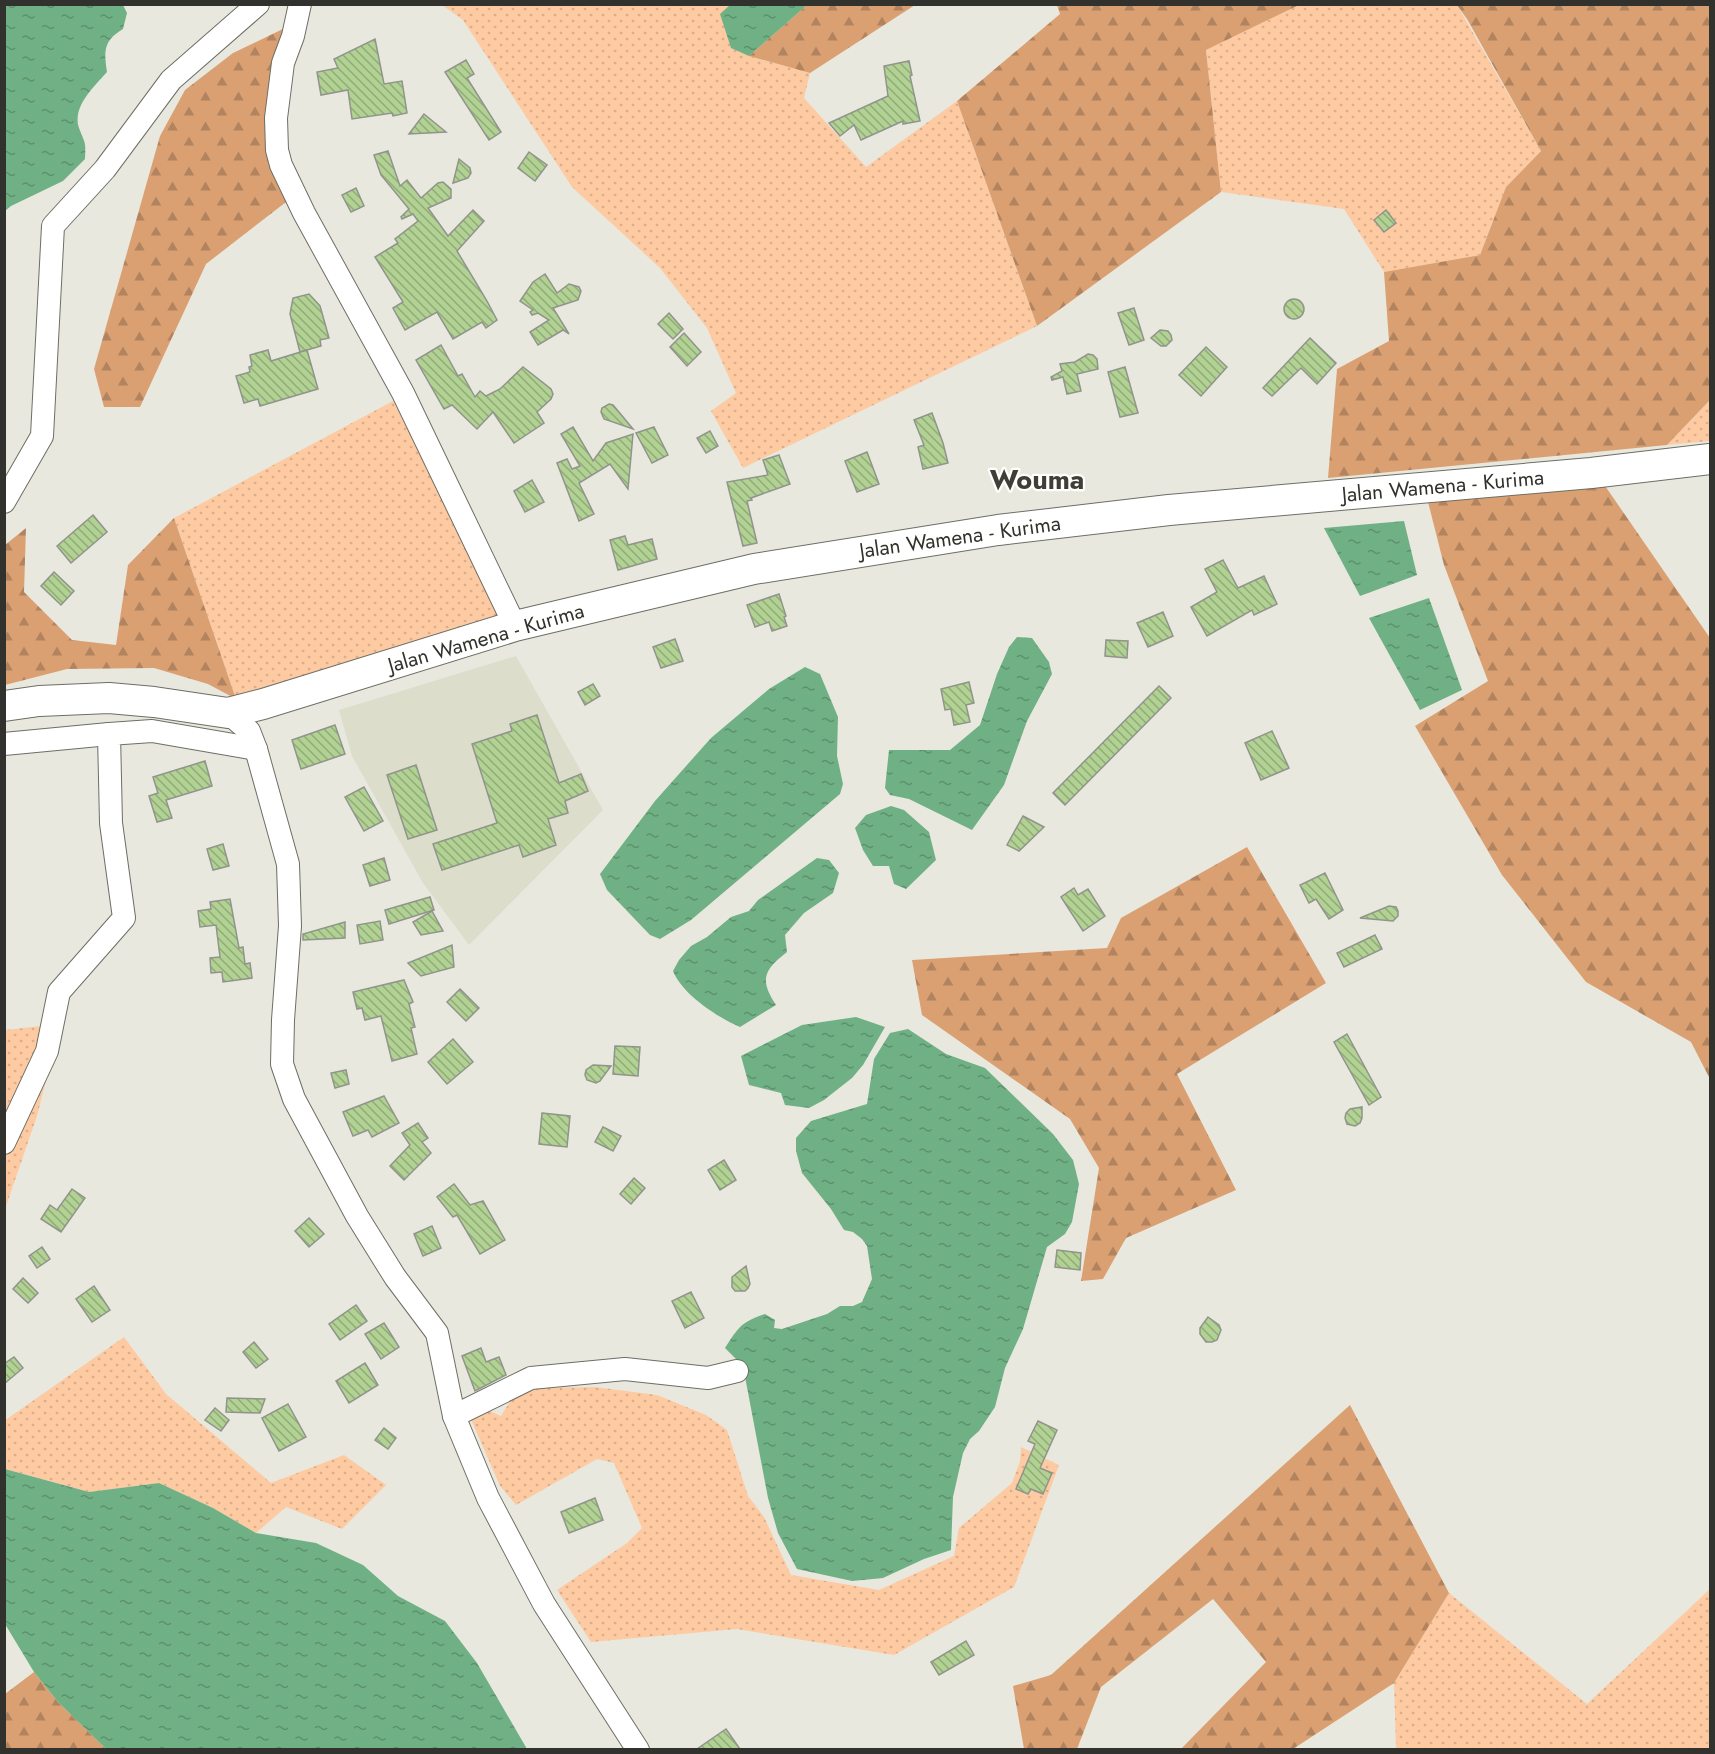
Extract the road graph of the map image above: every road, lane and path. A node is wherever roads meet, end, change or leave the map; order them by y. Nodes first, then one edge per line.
1 (258, 4) edge
2 (299, 5) edge
3 (1710, 459) edge
4 (4, 502) edge
5 (515, 627) junction
6 (4, 706) edge
7 (228, 712) junction
8 (109, 734) junction
9 (4, 744) edge
10 (256, 749) junction
11 (4, 1143) edge
12 (737, 1371) dead end
13 (454, 1416) junction
14 (638, 1749) edge

1 - 4 street
2 - 5 street
3 - 5 main road, Jalan Wamena - Kurima
5 - 7 main road, Jalan Wamena - Kurima
6 - 7 main road
7 - 10 street
8 - 9 street
8 - 10 street
8 - 11 street
10 - 13 street
12 - 13 street
13 - 14 street

